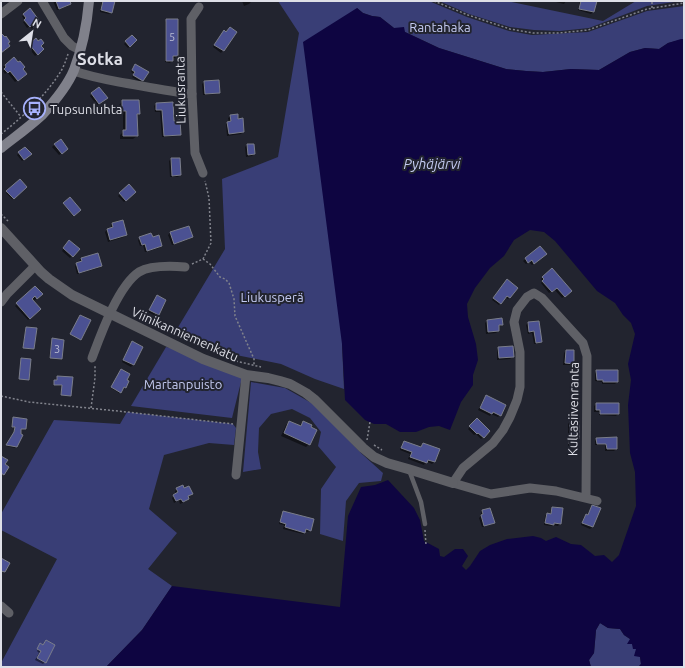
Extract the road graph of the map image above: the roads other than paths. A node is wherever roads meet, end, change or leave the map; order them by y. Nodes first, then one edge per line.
1 (18, 1) edge
2 (42, 1) edge
3 (89, 1) edge
4 (199, 7) dead end
5 (1, 14) edge
6 (76, 48) junction
7 (74, 71) junction
8 (192, 94) junction
9 (1, 148) edge
10 (203, 173) road end
11 (1, 228) edge
12 (35, 266) junction
13 (185, 267) road end
14 (1, 302) edge
15 (110, 314) junction
16 (92, 358) road end
17 (246, 375) junction
18 (408, 468) junction
19 (236, 475) dead end
20 (453, 483) junction
21 (586, 498) junction
22 (597, 500) dead end
23 (425, 524) road end
24 (1, 606) edge
25 (9, 613) dead end

1 - 5 street
2 - 6 street
3 - 6 main road
4 - 8 street, Liukusranta
6 - 7 main road
7 - 8 street
7 - 9 main road
8 - 10 street, Liukusranta
11 - 12 street, Viinikanniemenkatu
12 - 14 street
12 - 15 street, Viinikanniemenkatu
13 - 15 street
15 - 16 street
15 - 17 street, Viinikanniemenkatu
17 - 18 street, Viinikanniemenkatu
17 - 19 street
18 - 20 street, Viinikanniemenkatu
18 - 23 lane
20 - 21 street
20 - 21 street, Kultasiivenranta
21 - 22 street
24 - 25 street

